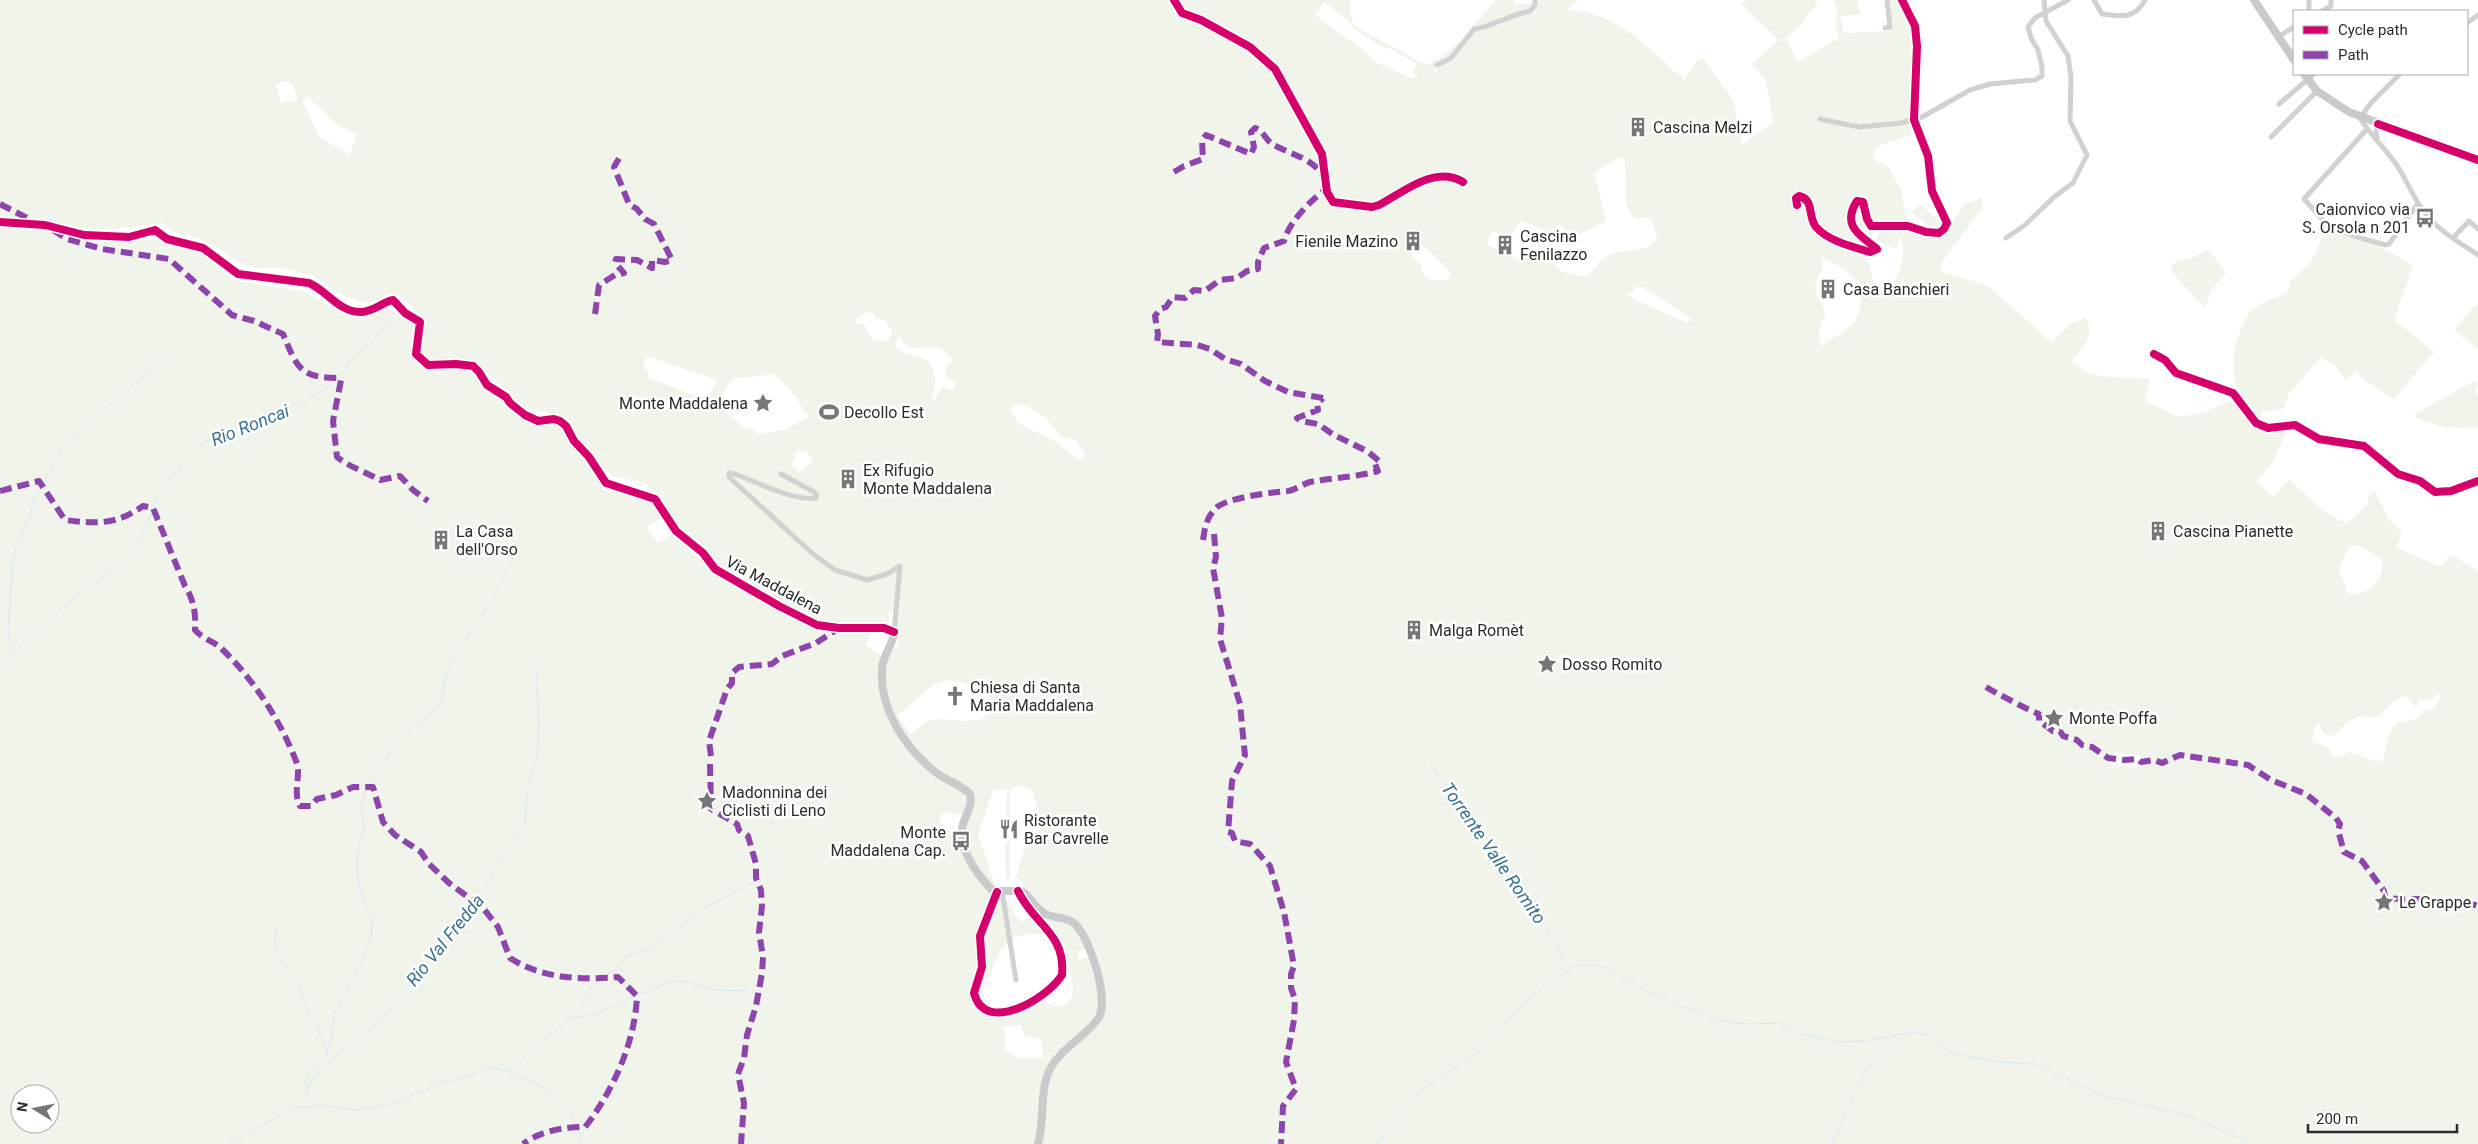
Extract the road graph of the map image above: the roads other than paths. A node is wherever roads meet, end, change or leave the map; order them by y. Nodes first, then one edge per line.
1 (1174, 0) edge
2 (1535, 0) edge
3 (1887, 0) edge
4 (1902, 0) edge
5 (2044, 0) edge
6 (2068, 0) edge
7 (2094, 0) edge
8 (2145, 0) edge
9 (2254, 0) edge
10 (2331, 0) edge
11 (2324, 10) edge
12 (2044, 14) junction
13 (1885, 28) dead end
14 (2293, 28) edge
15 (2278, 36) junction
16 (2293, 58) edge
17 (1437, 65) dead end
18 (2308, 75) edge
19 (2399, 75) edge
20 (2317, 91) junction
21 (2279, 104) dead end
22 (2360, 118) junction
23 (1820, 119) dead end
24 (1914, 120) junction
25 (2378, 124) junction
26 (2367, 129) junction
27 (2271, 137) dead end
28 (2377, 139) junction
29 (2478, 160) edge
30 (1463, 182) dead end
31 (2418, 203) junction
32 (1797, 205) dead end
33 (0, 222) edge
34 (2478, 229) edge
35 (2006, 238) dead end
36 (2454, 238) junction
37 (2478, 255) edge
38 (2154, 354) dead end
39 (781, 474) dead end
40 (2478, 481) edge
41 (894, 632) junction
42 (1018, 891) junction
43 (999, 892) junction
44 (1016, 980) dead end
45 (1038, 1144) edge

1 - 30 street
2 - 17 street
3 - 13 street
4 - 24 street
5 - 12 street
6 - 12 street
7 - 8 street
9 - 15 street
10 - 11 street
12 - 24 street
12 - 35 street
14 - 15 street
15 - 16 street
18 - 20 street
18 - 21 street
19 - 22 street
20 - 22 street
20 - 27 street
22 - 25 street
22 - 26 street
23 - 24 street
24 - 32 street
25 - 28 street
25 - 29 street
26 - 28 street
26 - 31 street
28 - 31 street
31 - 36 street
33 - 41 street, Via Maddalena
34 - 36 street
36 - 37 street
38 - 40 street
39 - 41 street
41 - 43 street
42 - 43 street
42 - 43 street
42 - 45 street
43 - 44 street

